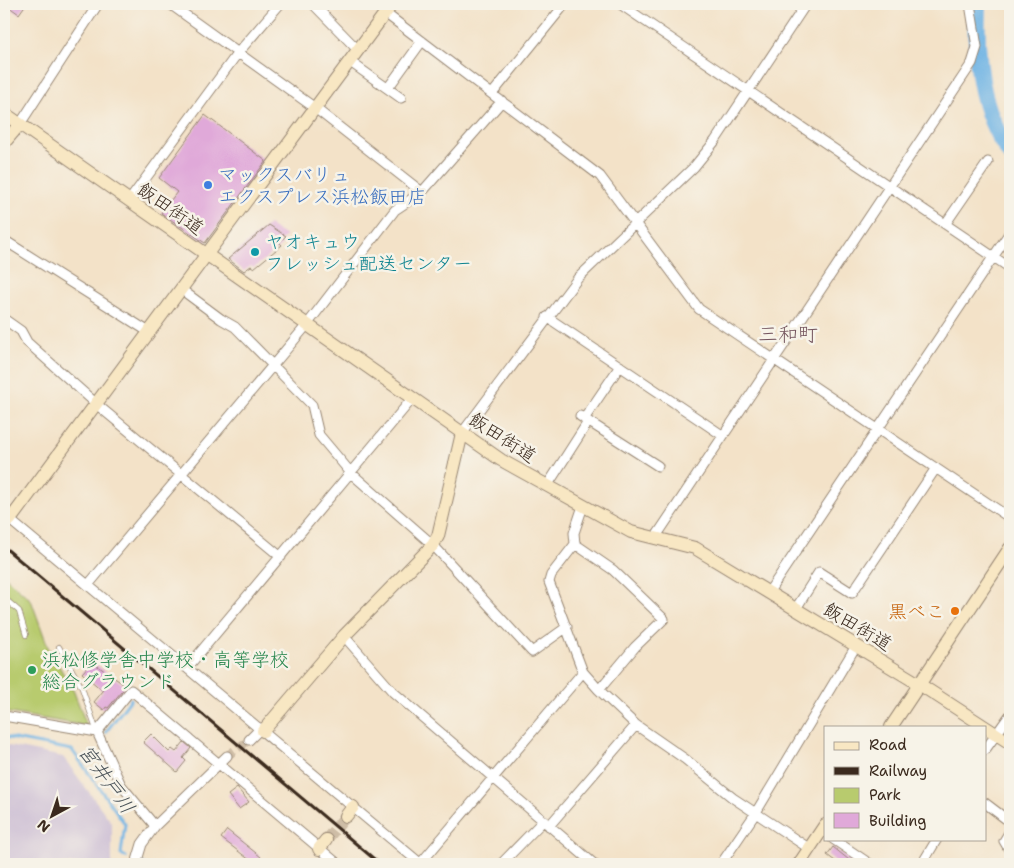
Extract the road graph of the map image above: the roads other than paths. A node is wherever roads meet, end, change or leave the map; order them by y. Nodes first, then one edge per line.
1 (98, 4) edge
2 (170, 4) edge
3 (280, 4) edge
4 (313, 4) edge
5 (565, 4) edge
6 (620, 4) edge
7 (806, 4) edge
8 (970, 4) edge
9 (388, 9) edge
10 (422, 41) junction
11 (357, 49) junction
12 (237, 54) junction
13 (349, 61) junction
14 (388, 88) junction
15 (748, 91) junction
16 (492, 94) junction
17 (401, 98) dead end
18 (502, 101) junction
19 (315, 108) junction
20 (4, 113) edge
21 (20, 124) junction
22 (4, 143) edge
23 (988, 162) dead end
24 (4, 179) edge
25 (890, 186) junction
26 (422, 192) junction
27 (129, 201) junction
28 (4, 211) edge
29 (636, 222) junction
30 (946, 223) junction
31 (1010, 232) edge
32 (4, 240) edge
33 (206, 256) junction
34 (994, 256) junction
35 (1010, 268) edge
36 (182, 290) junction
37 (547, 317) junction
38 (4, 319) edge
39 (306, 326) junction
40 (149, 332) junction
41 (774, 359) junction
42 (272, 366) junction
43 (620, 366) junction
44 (412, 399) junction
45 (98, 403) junction
46 (584, 419) junction
47 (877, 429) junction
48 (462, 433) junction
49 (722, 435) junction
50 (658, 466) dead end
51 (936, 468) junction
52 (351, 473) junction
53 (182, 474) junction
54 (547, 486) junction
55 (582, 506) junction
56 (1010, 518) edge
57 (6, 521) edge
58 (654, 538) junction
59 (575, 544) junction
60 (433, 545) junction
61 (1010, 548) edge
62 (280, 557) junction
63 (88, 586) junction
64 (768, 593) junction
65 (4, 598) edge
66 (795, 610) junction
67 (567, 627) junction
68 (26, 635) dead end
69 (344, 636) junction
70 (856, 646) junction
71 (59, 647) dead end
72 (187, 668) junction
73 (583, 672) junction
74 (919, 684) junction
75 (600, 690) junction
76 (1010, 714) edge
77 (4, 716) edge
78 (636, 724) junction
79 (891, 726) edge
80 (984, 726) edge
81 (986, 728) edge
82 (262, 729) junction
83 (97, 732) junction
84 (996, 734) junction
85 (249, 740) tunnel mouth
86 (1010, 744) edge
87 (986, 749) edge
88 (227, 756) tunnel mouth
89 (217, 764) junction
90 (493, 777) junction
91 (986, 804) edge
92 (755, 814) junction
93 (1010, 822) edge
94 (546, 823) junction
95 (155, 826) junction
96 (824, 830) edge
97 (1010, 831) edge
98 (834, 840) edge
99 (935, 840) edge
100 (810, 849) junction
101 (1010, 851) edge
102 (136, 864) edge
103 (338, 864) edge
104 (421, 864) edge
105 (502, 864) edge
106 (594, 864) edge
107 (721, 864) edge
108 (799, 864) edge
109 (870, 864) edge
110 (922, 864) edge

1 - 21 street
2 - 12 street
3 - 12 street
4 - 11 street
5 - 16 street
6 - 15 street
7 - 15 street
8 - 25 street
9 - 10 street
9 - 11 street
10 - 14 street
10 - 16 street
11 - 13 street
12 - 19 street
12 - 27 street
13 - 14 street
13 - 19 street
14 - 17 street
15 - 25 street
15 - 29 street
16 - 18 street
18 - 26 street
18 - 29 street
19 - 26 street
19 - 33 street
20 - 21 street, 飯田街道
21 - 22 street
21 - 27 street, 飯田街道
23 - 30 street
24 - 28 street
25 - 30 street
25 - 41 street
26 - 39 street
27 - 33 street, 飯田街道
29 - 37 street
29 - 41 street
30 - 34 street
31 - 34 street
32 - 40 street
33 - 36 street
33 - 39 street, 飯田街道
34 - 35 street
34 - 47 street
36 - 40 street
36 - 42 street
37 - 43 street
37 - 48 street
38 - 45 street
39 - 42 street
39 - 44 street, 飯田街道
40 - 45 street
41 - 47 street
41 - 49 street
42 - 52 street
42 - 53 street
43 - 46 street
43 - 49 street
44 - 48 street, 飯田街道
44 - 52 street
45 - 53 street
45 - 57 street
46 - 50 street
46 - 54 street
47 - 51 street
47 - 64 street
48 - 54 street, 飯田街道
48 - 60 street
49 - 58 street
51 - 56 street
51 - 66 street
52 - 60 street
52 - 62 street
53 - 62 street
53 - 63 street
54 - 55 street, 飯田街道
55 - 58 street, 飯田街道
55 - 59 street
57 - 63 street
58 - 64 street, 飯田街道
59 - 67 street
59 - 75 street
60 - 67 street
60 - 69 street
61 - 74 street
62 - 72 street
63 - 72 street
64 - 66 street, 飯田街道
65 - 68 lane
66 - 70 street, 飯田街道
67 - 73 street
69 - 82 street
69 - 90 street
70 - 74 street, 飯田街道
70 - 92 street
71 - 83 lane
72 - 82 street
73 - 75 street
73 - 90 street
74 - 79 street
74 - 80 street, 飯田街道
75 - 78 street
76 - 84 street
77 - 83 street
78 - 92 street
78 - 94 street
81 - 84 street, 飯田街道
82 - 85 street
82 - 104 street
83 - 89 street
83 - 95 street
84 - 86 street, 飯田街道
84 - 87 street
88 - 89 street
89 - 95 street
89 - 103 street
90 - 94 street
90 - 104 street
91 - 93 street
92 - 100 street
92 - 107 street
94 - 105 street
94 - 106 street
95 - 102 street
96 - 100 street
97 - 101 street
98 - 109 street
99 - 110 street
100 - 108 street

